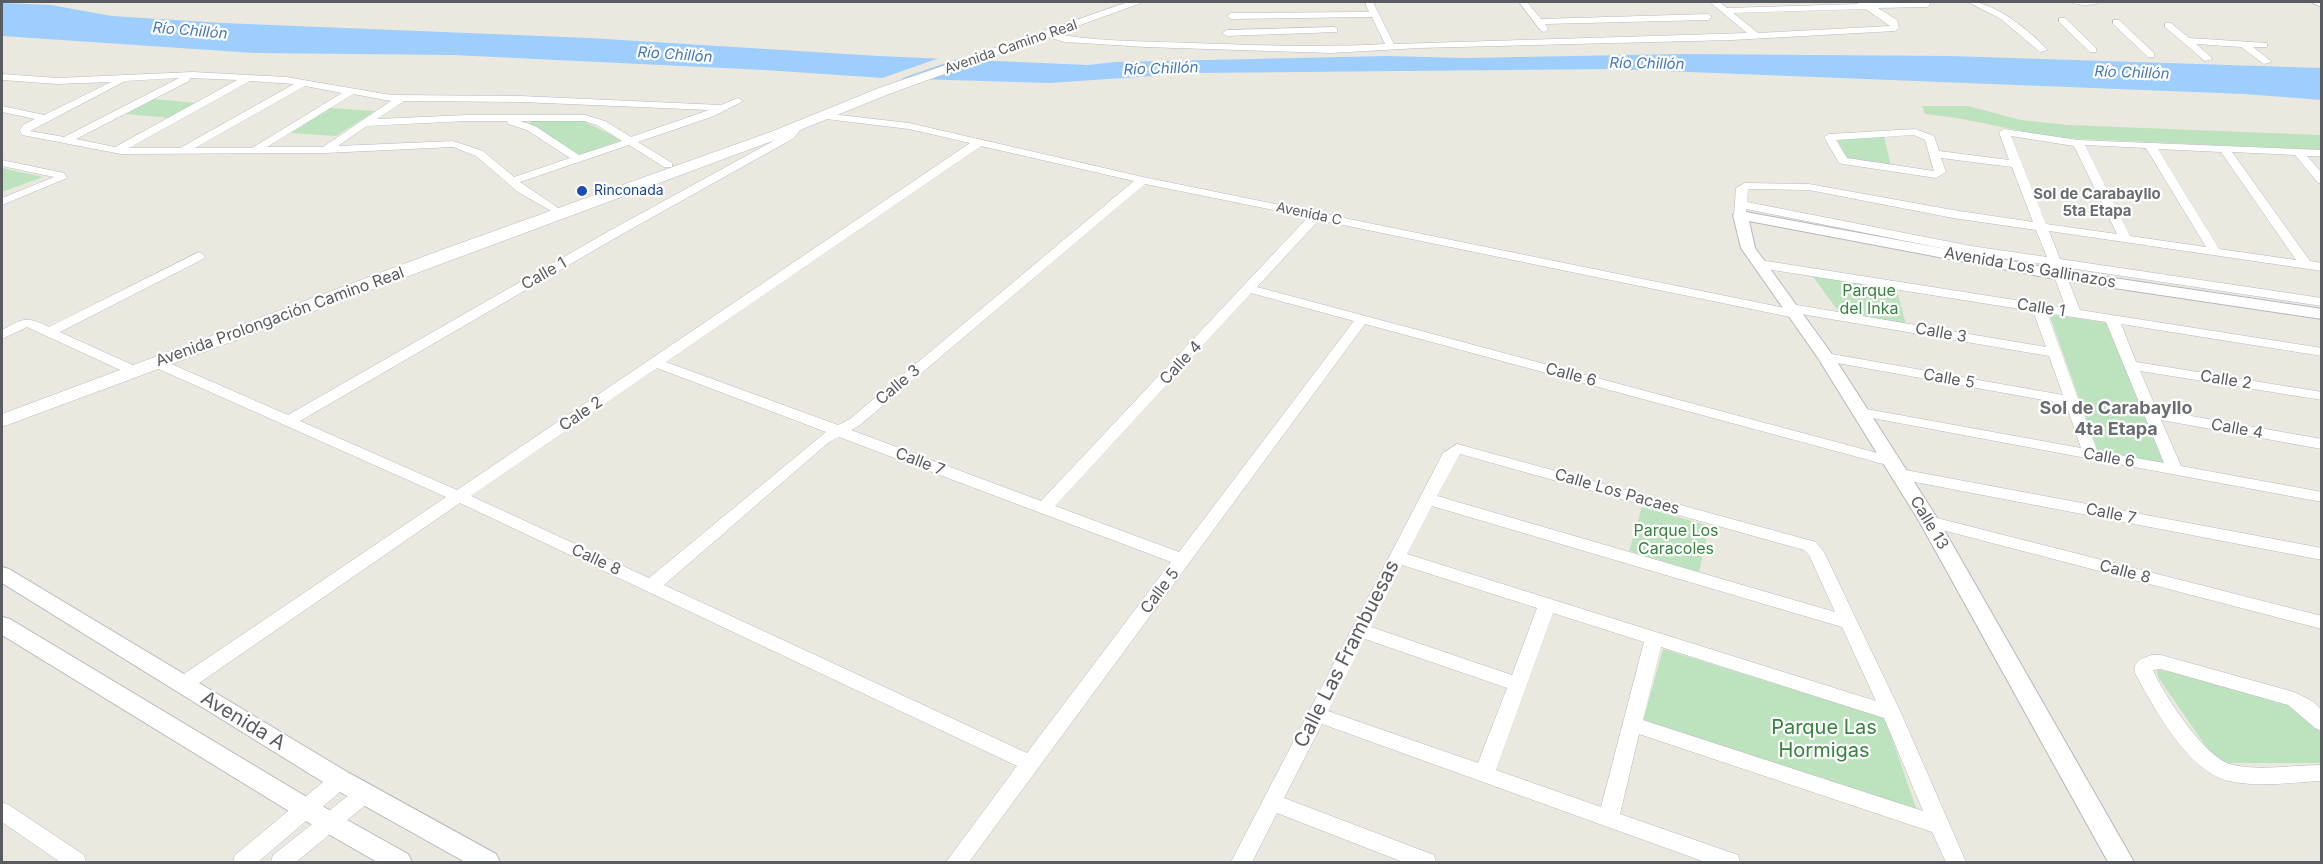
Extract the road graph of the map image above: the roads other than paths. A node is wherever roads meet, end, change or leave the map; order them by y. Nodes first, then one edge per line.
1 (1124, 2) edge
2 (1138, 2) edge
3 (1369, 2) edge
4 (1523, 2) edge
5 (1714, 2) edge
6 (1861, 2) edge
7 (1972, 2) edge
8 (2075, 2) edge
9 (2096, 2) edge
10 (2314, 2) edge
11 (1927, 4) dead end
12 (2322, 5) edge
13 (1870, 7) junction
14 (1726, 12) junction
15 (1375, 14) junction
16 (1231, 16) dead end
17 (1329, 16) junction
18 (1708, 17) dead end
19 (2061, 20) dead end
20 (1539, 22) junction
21 (2116, 22) dead end
22 (2168, 25) dead end
23 (1334, 30) junction
24 (1227, 33) dead end
25 (1037, 35) junction
26 (1756, 36) junction
27 (1553, 41) junction
28 (2186, 41) junction
29 (1338, 42) dead end
30 (2242, 44) junction
31 (2264, 45) dead end
32 (1391, 46) junction
33 (2043, 50) dead end
34 (2093, 50) dead end
35 (2151, 55) dead end
36 (2208, 59) dead end
37 (2267, 62) dead end
38 (193, 75) junction
39 (2, 76) edge
40 (248, 78) junction
41 (125, 79) junction
42 (303, 83) junction
43 (877, 89) junction
44 (350, 92) junction
45 (402, 98) junction
46 (738, 101) dead end
47 (723, 108) junction
48 (2, 110) edge
49 (822, 116) junction
50 (45, 118) junction
51 (491, 118) junction
52 (365, 123) junction
53 (798, 126) junction
54 (66, 140) junction
55 (629, 141) junction
56 (979, 142) junction
57 (2078, 143) junction
58 (2150, 145) junction
59 (2224, 148) junction
60 (117, 150) junction
61 (325, 150) junction
62 (254, 151) junction
63 (182, 152) junction
64 (2298, 152) junction
65 (2322, 153) edge
66 (1935, 154) junction
67 (577, 158) junction
68 (701, 162) junction
69 (2, 164) edge
70 (2016, 164) junction
71 (668, 165) junction
72 (723, 174) junction
73 (1143, 180) junction
74 (2322, 181) edge
75 (513, 182) junction
76 (3, 201) edge
77 (1740, 210) junction
78 (556, 211) junction
79 (1316, 216) junction
80 (2041, 226) junction
81 (2126, 239) junction
82 (2216, 252) junction
83 (199, 256) dead end
84 (1760, 264) junction
85 (2306, 265) junction
86 (2322, 267) edge
87 (2058, 269) junction
88 (1250, 289) junction
89 (2322, 302) edge
90 (2040, 308) junction
91 (1793, 311) junction
92 (2076, 314) junction
93 (2322, 314) edge
94 (1362, 319) junction
95 (2112, 320) junction
96 (50, 332) junction
97 (2, 335) edge
98 (2055, 352) junction
99 (2322, 352) edge
100 (1827, 357) junction
101 (157, 363) junction
102 (657, 363) junction
103 (2131, 365) junction
104 (134, 371) junction
105 (2322, 396) edge
106 (2072, 401) junction
107 (1861, 412) junction
108 (2152, 414) junction
109 (2, 421) edge
110 (289, 421) junction
111 (839, 431) junction
112 (2322, 444) edge
113 (1457, 449) joint
114 (2091, 455) junction
115 (1896, 467) junction
116 (2175, 470) junction
117 (460, 497) junction
118 (2322, 497) edge
119 (1427, 499) junction
120 (1044, 508) junction
121 (1929, 521) junction
122 (2322, 554) edge
123 (1397, 557) junction
124 (1183, 560) junction
125 (2, 574) edge
126 (651, 586) junction
127 (1547, 604) junction
128 (1848, 622) junction
129 (2322, 623) edge
130 (2, 625) edge
131 (1360, 630) junction
132 (1654, 638) junction
133 (1517, 684) junction
134 (182, 685) junction
135 (1891, 713) junction
136 (1316, 714) junction
137 (2322, 723) edge
138 (1632, 724) junction
139 (1032, 764) junction
140 (2322, 772) edge
141 (1484, 774) junction
142 (340, 780) junction
143 (366, 793) junction
144 (1272, 802) junction
145 (306, 809) junction
146 (2, 811) edge
147 (1608, 819) junction
148 (330, 821) junction
149 (1939, 825) junction
150 (76, 862) edge
151 (243, 862) edge
152 (281, 862) edge
153 (399, 862) edge
154 (487, 862) edge
155 (957, 862) edge
156 (1241, 862) edge
157 (1426, 862) edge
158 (1730, 862) edge
159 (1956, 862) edge
160 (2121, 862) edge

1 - 25 main road, Avenida Camino Real
2 - 25 main road, Avenida Camino Real
3 - 15 street
4 - 20 street
5 - 14 street
6 - 13 street
7 - 33 street
8 - 9 street
10 - 12 street
11 - 13 street
13 - 14 street
13 - 26 street
14 - 26 street
15 - 17 street
15 - 32 street
16 - 17 street
17 - 23 street
18 - 20 street
19 - 34 street
20 - 27 street
21 - 35 street
22 - 28 street
23 - 24 street
23 - 29 street
25 - 32 street
25 - 43 main road, Avenida Camino Real
26 - 27 street
27 - 32 street
28 - 30 street
28 - 36 street
30 - 31 street
30 - 37 street
38 - 40 street
38 - 41 street
38 - 54 street
39 - 41 street
40 - 42 street
40 - 60 street
41 - 50 street
42 - 44 street
42 - 63 street
43 - 49 main road, Avenida Prolongación Camino Real
43 - 71 main road, Avenida Prolongación Camino Real
44 - 45 street
44 - 62 street
45 - 47 street
45 - 52 street
46 - 47 street
47 - 55 street
48 - 50 street
49 - 53 main road, Avenida Prolongación Camino Real
49 - 56 street, Avenida C
50 - 54 street
51 - 52 street
51 - 55 street
51 - 67 street
52 - 61 street
53 - 68 main road, Avenida Prolongación Camino Real
53 - 72 street, Calle 1
54 - 60 street
55 - 67 street
55 - 71 street
56 - 73 street, Avenida C
56 - 102 street, Cale 2
57 - 58 street
57 - 70 street
57 - 81 street
58 - 59 street
58 - 82 street
59 - 64 street
59 - 85 street
60 - 63 street
61 - 62 street
61 - 75 street
62 - 63 street
64 - 65 street
64 - 74 street
66 - 66 street
66 - 70 street
67 - 75 street
68 - 72 street
68 - 78 main road, Avenida Prolongación Camino Real
69 - 76 street
70 - 80 street
71 - 78 main road, Avenida Prolongación Camino Real
72 - 110 street, Calle 1
73 - 79 street, Avenida C
73 - 111 street, Calle 3
75 - 78 street
77 - 80 street, Calle 13
77 - 84 street, Calle 13
77 - 87 street, Avenida Los Gallinazos
78 - 101 main road, Avenida Prolongación Camino Real
79 - 88 street, Calle 4
79 - 91 street, Avenida C
80 - 81 street
80 - 87 street
81 - 82 street
82 - 85 street
83 - 96 street
84 - 90 street, Calle 1
84 - 91 street, Calle 13
85 - 86 street
87 - 89 street
87 - 92 street
87 - 93 street, Avenida Los Gallinazos
88 - 94 street, Calle 6
88 - 120 street, Calle 4
90 - 92 street, Calle 1
90 - 98 street
91 - 98 street, Calle 3
91 - 100 street, Calle 13
92 - 95 street, Calle 1
94 - 115 street, Calle 6
94 - 124 street, Calle 5
95 - 99 street, Calle 1
95 - 103 street
96 - 97 street
96 - 104 street
98 - 106 street
100 - 106 street, Calle 5
100 - 107 street, Calle 13
101 - 104 main road, Avenida Prolongación Camino Real
101 - 110 street, Calle 8
102 - 111 street, Calle 7
102 - 117 street, Cale 2
103 - 105 street, Calle 2
103 - 108 street
104 - 109 main road, Avenida Prolongación Camino Real
106 - 114 street
107 - 114 street, Calle 6
107 - 115 street, Calle 13
108 - 112 street, Calle 4
108 - 116 street
110 - 117 street, Calle 8
111 - 120 street, Calle 7
111 - 126 street, Calle 3
113 - 119 street, Calle Las Frambuesas
113 - 128 street, Calle Los Pacaes
114 - 116 street, Calle 6
115 - 121 street, Calle 13
115 - 122 street, Calle 7
116 - 118 street, Calle 6
117 - 126 street, Calle 8
117 - 134 street, Cale 2
119 - 123 street, Calle Las Frambuesas
119 - 128 street
120 - 124 street, Calle 7
121 - 129 street, Calle 8
121 - 160 street, Calle 13
123 - 127 street
123 - 131 street, Calle Las Frambuesas
124 - 139 street, Calle 5
125 - 134 street, Avenida A
126 - 139 street, Calle 8
127 - 132 street
127 - 133 street
128 - 135 street
130 - 145 street
131 - 133 street
131 - 136 street, Calle Las Frambuesas
132 - 135 street
132 - 138 street
133 - 141 street
134 - 142 street, Avenida A
135 - 149 street
136 - 141 street
136 - 144 street, Calle Las Frambuesas
137 - 140 street
138 - 147 street
138 - 149 street
139 - 155 street, Calle 5
141 - 147 street
142 - 143 street, Avenida A
142 - 145 street
143 - 148 street
143 - 154 street, Avenida A
144 - 156 street, Calle Las Frambuesas
144 - 157 street
145 - 148 street
145 - 151 street
146 - 150 street
147 - 158 street
148 - 152 street
148 - 153 street
149 - 159 street

